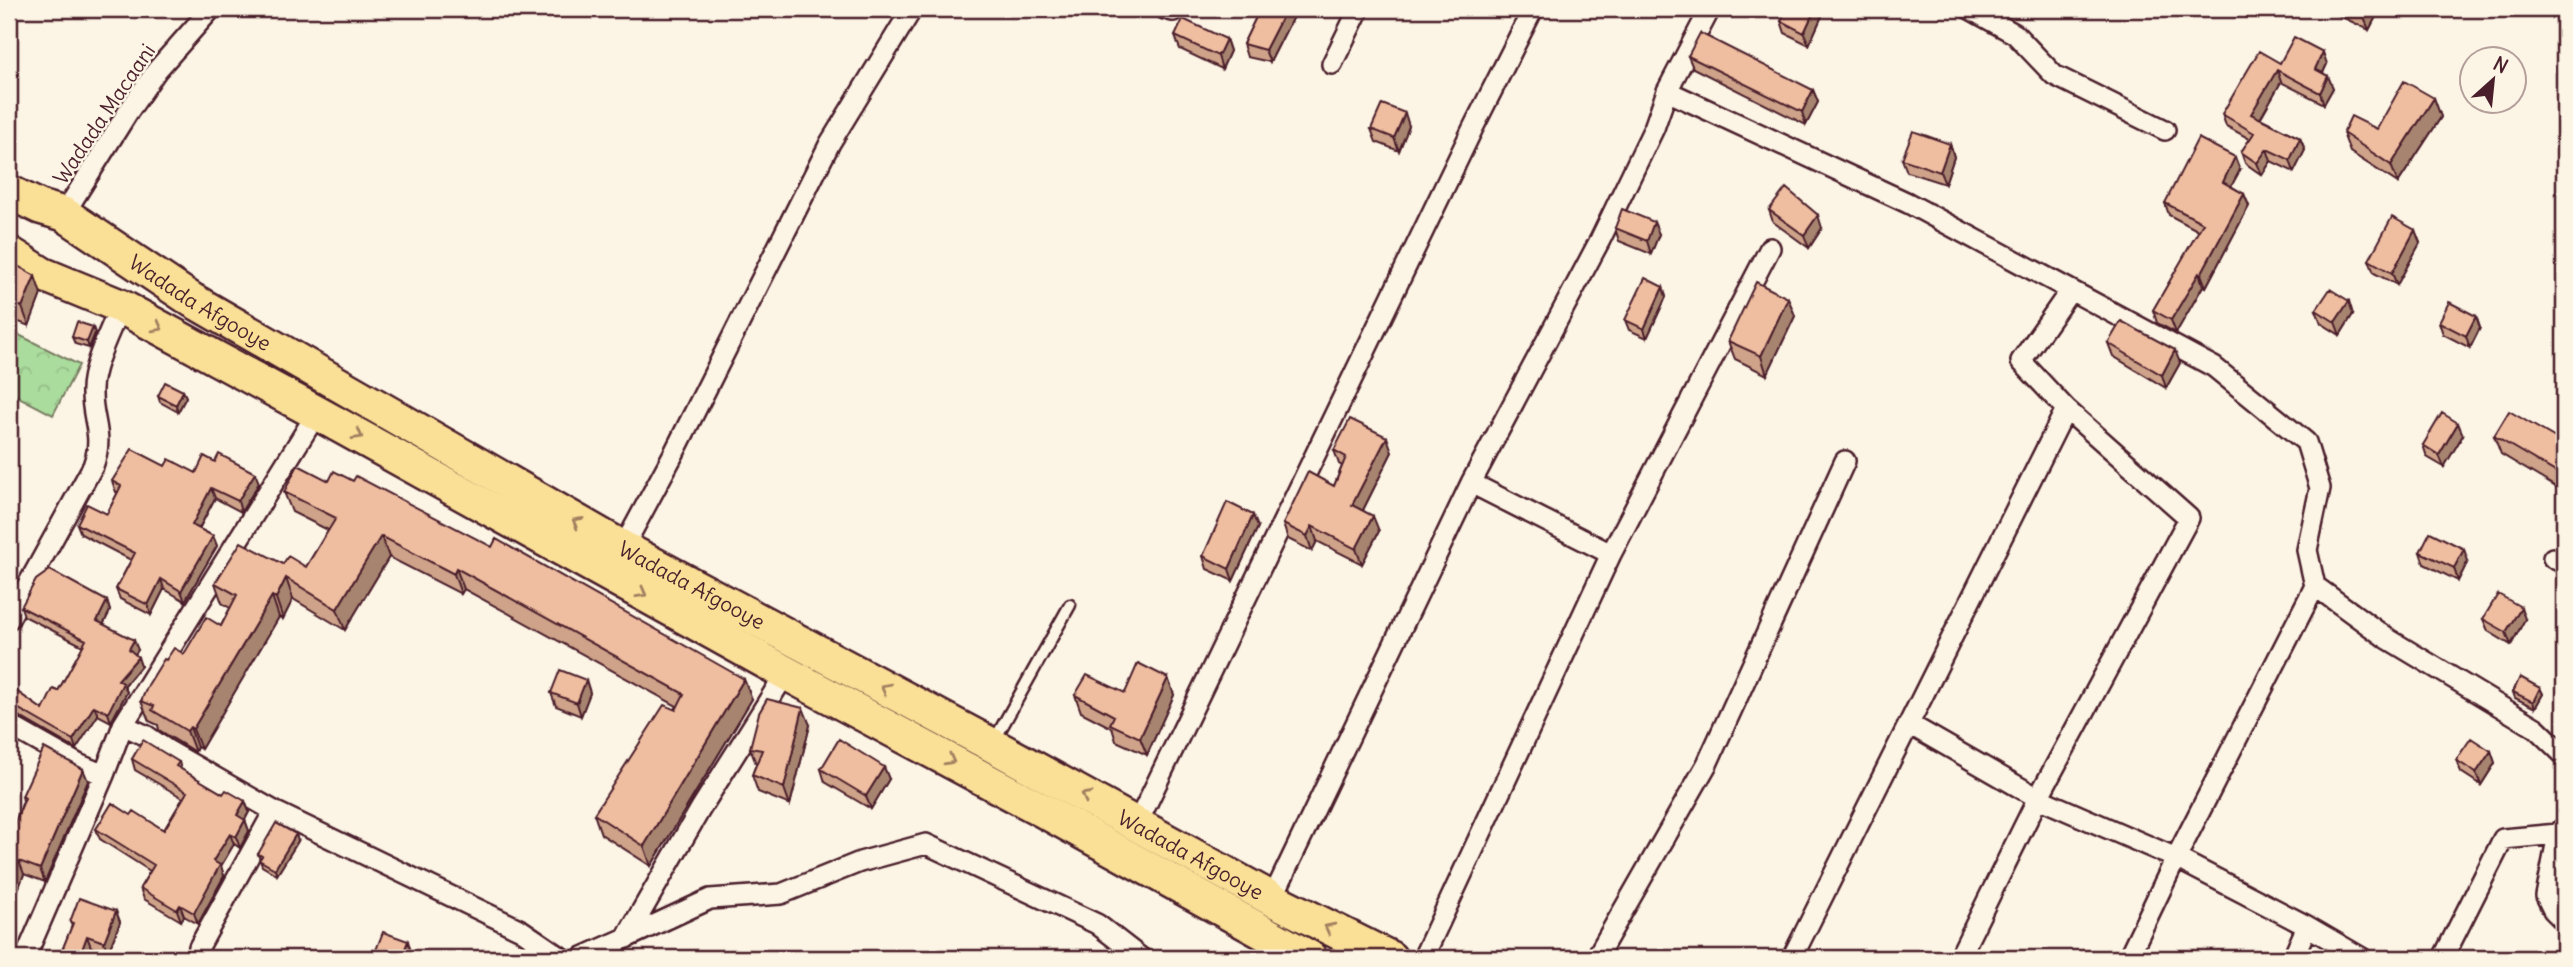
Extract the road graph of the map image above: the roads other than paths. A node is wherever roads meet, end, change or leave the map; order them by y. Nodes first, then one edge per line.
1 (211, 9) edge
2 (912, 9) edge
3 (1165, 9) edge
4 (1174, 9) edge
5 (1359, 9) edge
6 (1533, 9) edge
7 (1710, 9) edge
8 (1970, 9) edge
9 (1332, 64) dead end
10 (1667, 91) junction
11 (2165, 130) dead end
12 (9, 192) edge
13 (62, 216) junction
14 (1770, 248) dead end
15 (11, 255) edge
16 (57, 280) junction
17 (2070, 291) junction
18 (120, 306) junction
19 (2066, 409) junction
20 (317, 413) junction
21 (1845, 461) dead end
22 (1471, 483) junction
23 (623, 548) junction
24 (1611, 554) junction
25 (2315, 586) junction
26 (1070, 605) dead end
27 (9, 619) edge
28 (786, 673) junction
29 (1909, 724) junction
30 (9, 725) edge
31 (123, 725) junction
32 (992, 745) junction
33 (2563, 748) edge
34 (104, 775) junction
35 (2038, 798) junction
36 (274, 811) junction
37 (1138, 824) junction
38 (2561, 831) edge
39 (2176, 858) junction
40 (1272, 899) junction
41 (2564, 920) edge
42 (2307, 926) junction
43 (626, 938) junction
44 (25, 958) edge
45 (197, 958) edge
46 (562, 958) edge
47 (581, 958) edge
48 (1141, 958) edge
49 (1310, 958) edge
50 (1390, 958) edge
51 (1423, 958) edge
52 (1596, 958) edge
53 (1792, 958) edge
54 (1959, 958) edge
55 (2128, 958) edge
56 (2293, 958) edge
57 (2362, 958) edge
58 (2442, 958) edge

1 - 13 street, Wadada Macaani
2 - 23 street
3 - 4 street
5 - 9 street
6 - 37 street
7 - 10 street
8 - 11 street
10 - 17 street
10 - 22 street
12 - 13 highway, Wadada Afgooye
13 - 15 highway
13 - 16 highway
23 -> 13 highway, Wadada Afgooye
14 - 24 street
15 - 16 highway, Wadada Afgooye
16 - 18 highway, Wadada Afgooye
17 - 19 street
17 - 25 street
18 -> 20 highway, Wadada Afgooye
18 - 27 street
19 - 29 street
19 - 35 street
20 -> 28 highway, Wadada Afgooye
20 - 31 street
21 - 52 street
22 - 24 street
22 - 40 street
32 -> 23 highway, Wadada Afgooye
24 - 51 street
25 - 33 street
25 - 39 street
26 - 32 lane
28 - 43 street
28 -> 49 highway, Wadada Afgooye
29 - 35 street
29 - 53 street
30 - 34 street
31 - 34 street
31 - 36 street
37 -> 32 highway, Wadada Afgooye
34 - 44 street
35 - 39 street
35 - 54 street
36 - 45 street
36 - 46 street
37 - 40 highway, Wadada Afgooye
38 - 41 street
38 - 58 street
39 - 42 street
39 - 55 street
50 -> 40 highway, Wadada Afgooye
42 - 56 street
42 - 57 street
43 - 47 street
43 - 48 street

